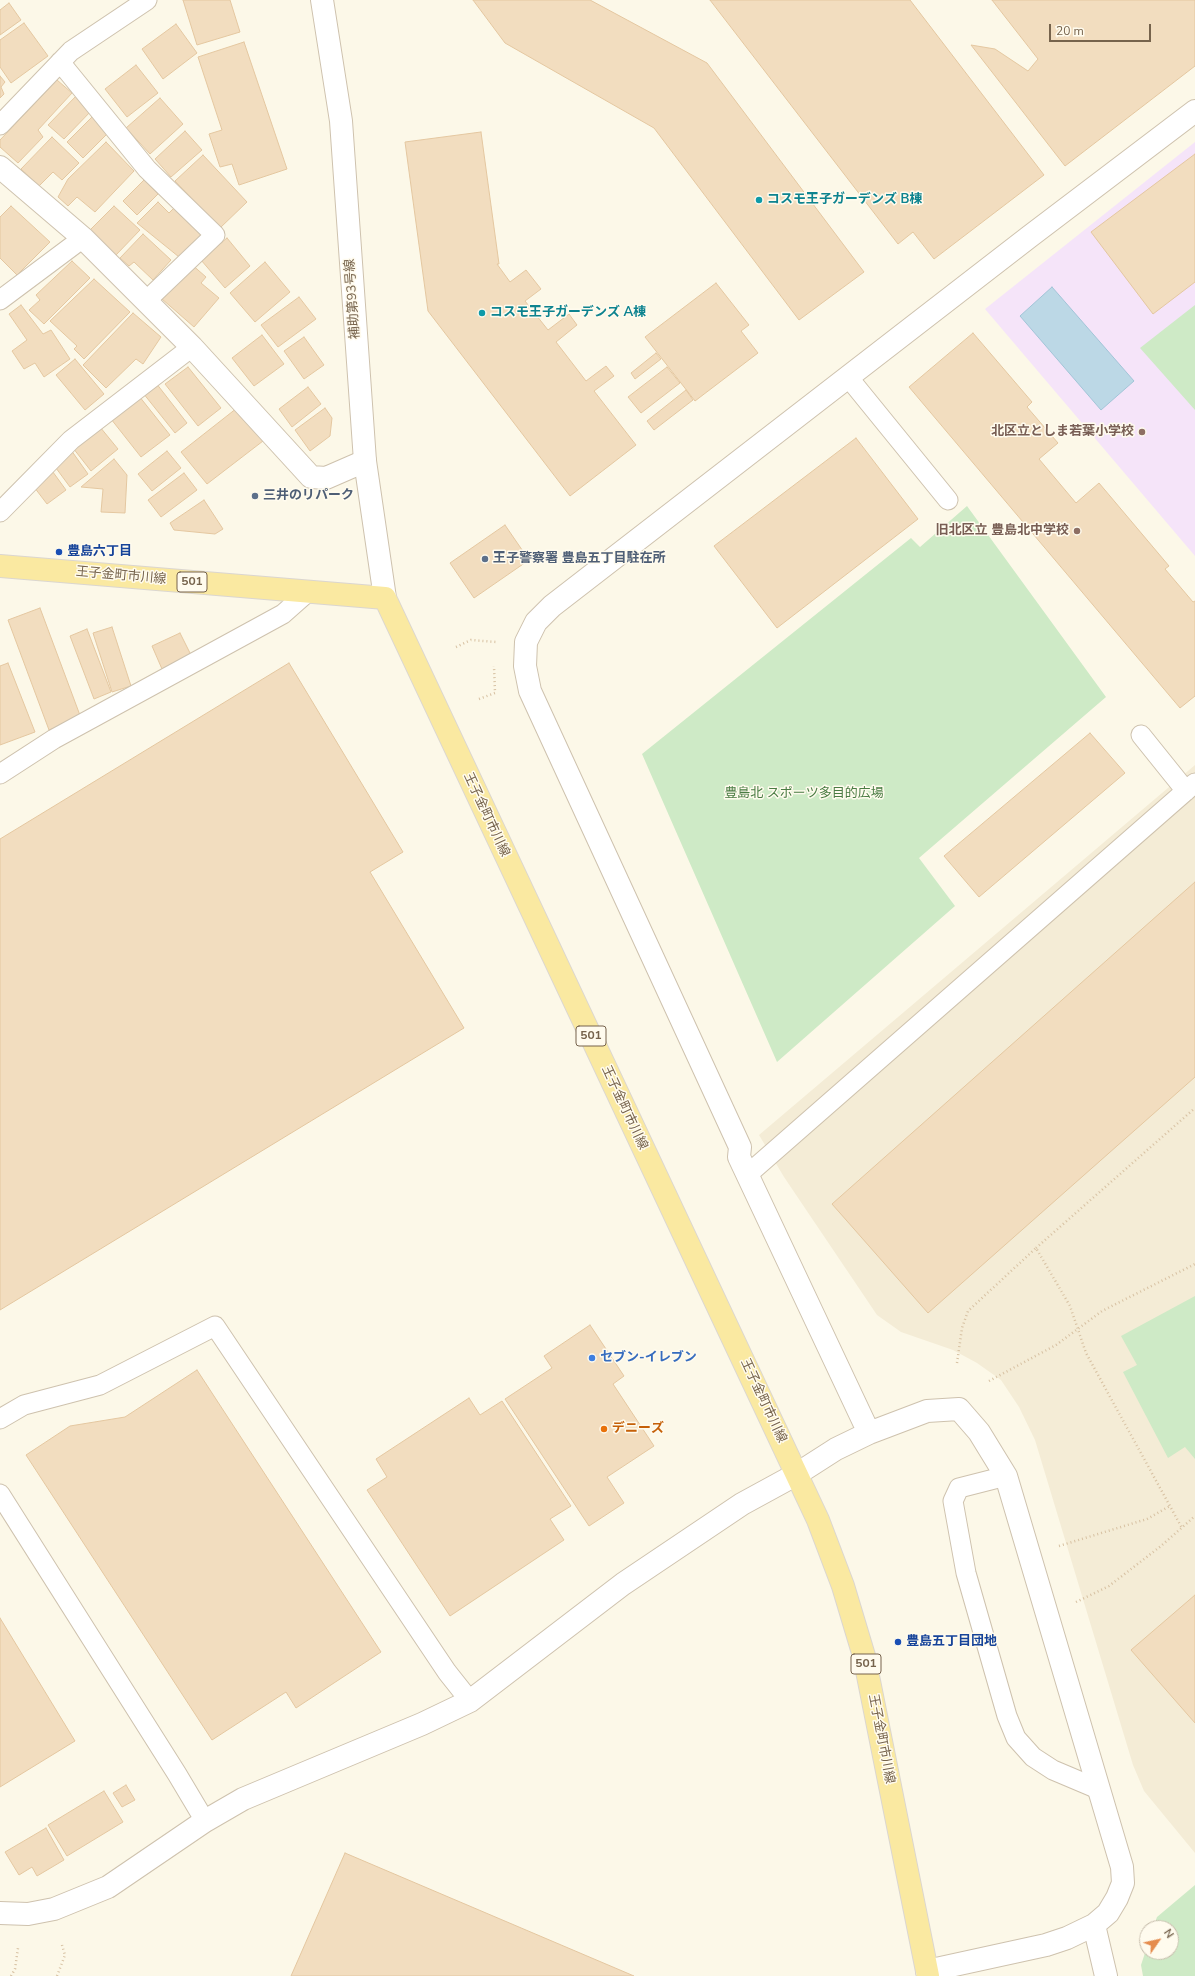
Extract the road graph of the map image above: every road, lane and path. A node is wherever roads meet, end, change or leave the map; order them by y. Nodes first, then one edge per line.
1 (147, 0) edge
2 (322, 0) edge
3 (60, 62) junction
4 (1195, 111) edge
5 (0, 125) edge
6 (0, 167) edge
7 (83, 238) junction
8 (0, 300) edge
9 (146, 301) junction
10 (192, 347) junction
11 (848, 377) junction
12 (365, 461) junction
13 (948, 500) dead end
14 (0, 512) edge
15 (0, 566) edge
16 (309, 591) junction
17 (384, 598) junction
18 (496, 642) dead end
19 (456, 647) dead end
20 (1141, 735) dead end
21 (0, 774) edge
22 (1191, 787) edge
23 (1195, 1108) edge
24 (748, 1175) junction
25 (1036, 1248) junction
26 (1195, 1264) edge
27 (1078, 1327) junction
28 (957, 1363) dead end
29 (989, 1381) dead end
30 (0, 1419) edge
31 (869, 1433) junction
32 (797, 1474) junction
33 (1006, 1476) junction
34 (0, 1494) edge
35 (1170, 1506) junction
36 (1195, 1516) edge
37 (1182, 1528) junction
38 (1059, 1546) dead end
39 (1076, 1602) dead end
40 (470, 1701) junction
41 (1098, 1789) junction
42 (205, 1821) junction
43 (0, 1913) edge
44 (1094, 1925) junction
45 (62, 1945) dead end
46 (18, 1948) dead end
47 (928, 1974) edge
48 (11, 1976) edge
49 (57, 1976) edge
50 (1106, 1976) edge

1 - 3 lane
2 - 12 street, 補助第93号線
3 - 5 lane
3 - 9 lane
4 - 11 street
6 - 7 street
7 - 8 lane
7 - 9 street
9 - 10 street
10 - 12 street
10 - 14 lane
11 - 13 lane
11 - 24 street
12 - 17 street, 補助第93号線
15 - 16 main road, 王子金町市川線 / 501
16 - 17 main road, 王子金町市川線 / 501
16 - 21 lane
17 - 32 main road, 王子金町市川線 / 501
18 - 19 path
20 - 22 lane
22 - 24 lane
23 - 25 path
24 - 31 street
25 - 27 path
25 - 28 path
26 - 27 path
27 - 29 path
27 - 35 path
30 - 40 lane
31 - 32 street
31 - 33 street
32 - 40 street
32 - 47 main road, 王子金町市川線 / 501
33 - 41 street
33 - 41 lane
34 - 42 lane
35 - 37 path
35 - 38 path
36 - 37 path
37 - 39 path
40 - 42 street
41 - 44 street
42 - 43 street
44 - 47 street
44 - 50 street
45 - 49 path
46 - 48 path

